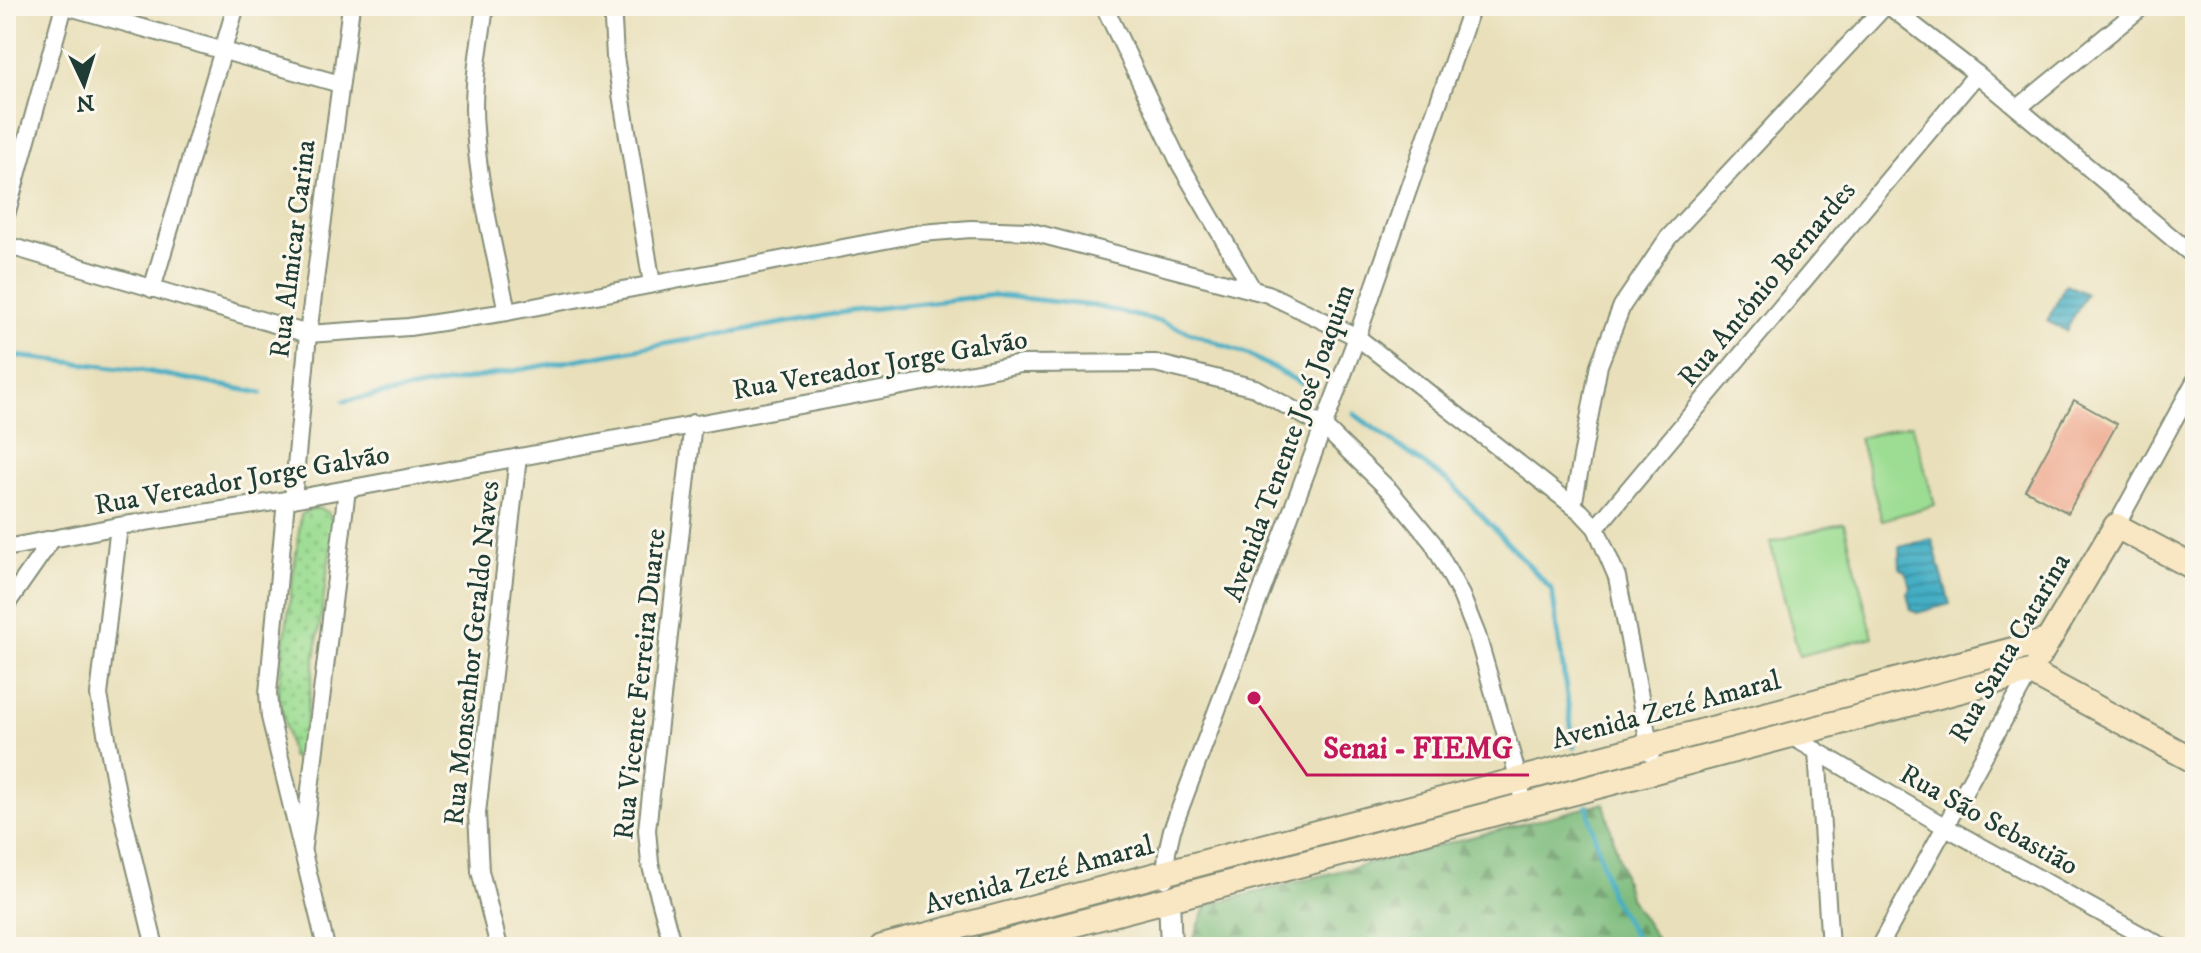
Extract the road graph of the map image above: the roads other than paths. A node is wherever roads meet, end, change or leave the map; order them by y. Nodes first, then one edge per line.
1 (65, 6) edge
2 (236, 6) edge
3 (351, 6) edge
4 (485, 6) edge
5 (616, 6) edge
6 (1104, 6) edge
7 (1472, 6) edge
8 (1887, 6) edge
9 (2143, 6) edge
10 (223, 51) junction
11 (1977, 74) junction
12 (340, 84) junction
13 (2018, 108) junction
14 (6, 215) edge
15 (6, 245) edge
16 (2195, 257) edge
17 (652, 284) junction
18 (152, 289) junction
19 (1253, 290) junction
20 (507, 312) junction
21 (308, 334) junction
22 (1357, 337) junction
23 (2195, 381) edge
24 (693, 423) junction
25 (1324, 427) junction
26 (518, 457) junction
27 (347, 489) junction
28 (289, 500) junction
29 (1573, 506) junction
30 (119, 526) junction
31 (2116, 526) junction
32 (1596, 528) junction
33 (52, 539) junction
34 (6, 548) edge
35 (2195, 568) edge
36 (6, 605) edge
37 (2047, 641) junction
38 (2030, 672) junction
39 (1791, 736) junction
40 (1649, 746) junction
41 (1817, 751) junction
42 (2195, 761) edge
43 (1655, 771) junction
44 (1519, 780) junction
45 (1523, 804) junction
46 (1944, 826) junction
47 (302, 856) junction
48 (1164, 873) junction
49 (1169, 898) junction
50 (1011, 913) junction
51 (1001, 945) edge
52 (1832, 946) edge
53 (155, 947) edge
54 (326, 947) edge
55 (499, 947) edge
56 (673, 947) edge
57 (882, 947) edge
58 (1171, 947) edge
59 (1879, 947) edge
60 (2163, 947) edge

1 - 10 street
1 - 14 street
2 - 10 street
3 - 12 street, Rua Almicar Carina
4 - 20 street
5 - 17 street
6 - 19 street
7 - 22 street, Avenida Tenente José Joaquim
8 - 11 street
8 - 29 street
9 - 13 street
10 - 12 street
10 - 18 street
11 - 13 street
11 - 32 street, Rua Antônio Bernardes
12 - 21 street, Rua Almicar Carina
13 - 16 street
15 - 18 street
17 - 19 street
17 - 20 street
18 - 21 street
19 - 22 street
20 - 21 street
21 - 28 street, Rua Almicar Carina
22 - 25 street, Avenida Tenente José Joaquim
22 - 29 street
23 - 31 street, Rua Santa Catarina
24 - 25 street, Rua Vereador Jorge Galvão
24 - 26 street, Rua Vereador Jorge Galvão
24 - 56 street, Rua Vicente Ferreira Duarte
25 - 44 street, Rua Vereador Jorge Galvão
25 - 48 street, Avenida Tenente José Joaquim
26 - 27 street, Rua Vereador Jorge Galvão
26 - 55 street, Rua Monsenhor Geraldo Naves
27 - 28 street, Rua Vereador Jorge Galvão
27 - 47 street, Rua Almicar Carina
28 - 30 street, Rua Vereador Jorge Galvão
28 - 47 street, Rua Almicar Carina
29 - 32 street
30 - 33 street, Rua Vereador Jorge Galvão
30 - 53 street
31 - 35 main road
31 - 37 main road, Rua Santa Catarina
32 - 40 street
33 - 34 street, Rua Vereador Jorge Galvão
33 - 36 street
37 - 38 main road, Rua Santa Catarina
37 - 40 main road, Avenida Zezé Amaral
38 - 39 main road, Avenida Zezé Amaral
38 - 42 main road
38 - 46 street, Rua Santa Catarina
39 - 41 street, Rua São Sebastião
39 - 43 main road, Avenida Zezé Amaral
40 - 43 street
40 - 44 main road, Avenida Zezé Amaral
41 - 46 street, Rua São Sebastião
41 - 52 street
43 - 45 main road, Avenida Zezé Amaral
44 - 45 street, Rua Vereador Jorge Galvão
44 - 48 main road, Avenida Zezé Amaral
45 - 49 main road, Avenida Zezé Amaral
46 - 59 street, Rua Santa Catarina
46 - 60 street, Rua São Sebastião
47 - 54 street, Rua Almicar Carina
48 - 49 street, Avenida Tenente José Joaquim
48 - 50 main road, Avenida Zezé Amaral
49 - 51 main road, Avenida Zezé Amaral
49 - 58 street
50 - 51 main road
50 - 57 main road, Avenida Zezé Amaral

